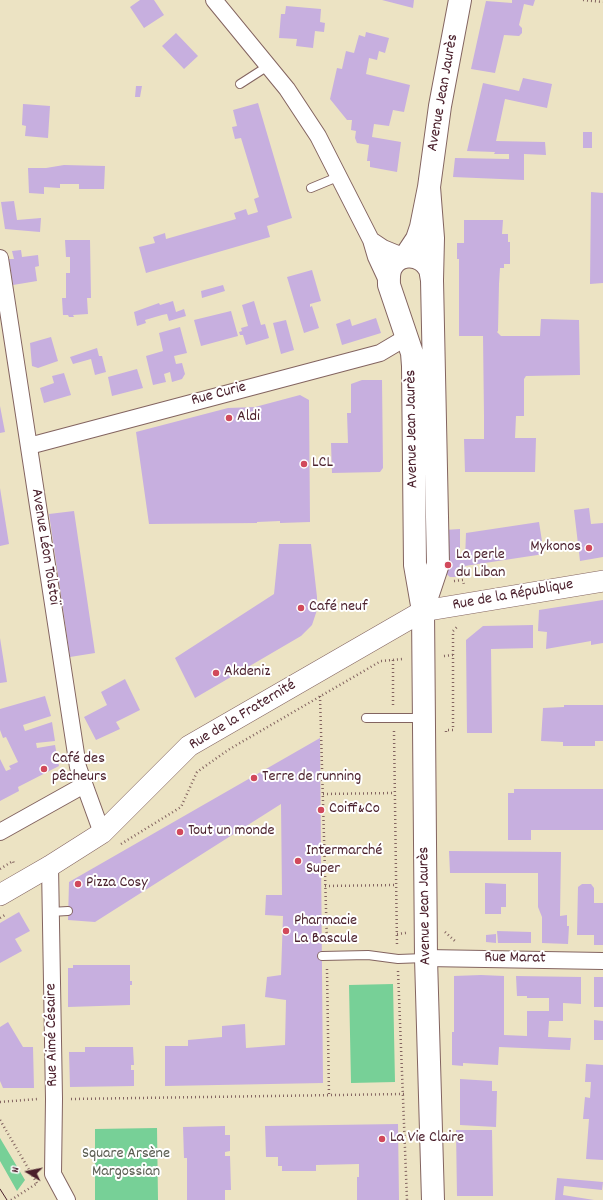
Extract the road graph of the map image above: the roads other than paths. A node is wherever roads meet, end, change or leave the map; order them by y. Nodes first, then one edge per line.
1 (214, 0) edge
2 (460, 0) edge
3 (268, 66) junction
4 (240, 84) dead end
5 (340, 176) junction
6 (429, 187) junction
7 (311, 188) dead end
8 (371, 240) junction
9 (405, 257) junction
10 (0, 258) edge
11 (432, 280) junction
12 (389, 285) junction
13 (407, 337) junction
14 (29, 446) junction
15 (603, 581) edge
16 (423, 611) junction
17 (366, 718) dead end
18 (424, 718) junction
19 (84, 785) junction
20 (0, 832) edge
21 (109, 840) junction
22 (50, 866) junction
23 (0, 894) edge
24 (68, 911) dead end
25 (50, 912) junction
26 (324, 956) road end
27 (426, 958) junction
28 (603, 961) edge
29 (67, 1200) edge
30 (433, 1200) edge

1 - 3 street
2 - 6 main road, Avenue Jean Jaurès
3 - 4 lane
3 - 5 street
5 - 7 lane
5 - 8 street
6 - 9 main road, Avenue Jean Jaurès
6 - 11 main road, Avenue Jean Jaurès
8 - 9 street
8 - 12 street
9 - 11 main road, Avenue Jean Jaurès
9 - 12 main road, Avenue Jean Jaurès
10 - 14 street, Avenue Léon Tolstoï
11 - 16 main road, Avenue Jean Jaurès
12 - 13 main road, Avenue Jean Jaurès
13 - 14 street, Rue Curie
13 - 16 main road, Avenue Jean Jaurès
14 - 19 street, Avenue Léon Tolstoï
15 - 16 street, Rue de la République
16 - 18 main road, Avenue Jean Jaurès
16 - 21 street, Rue de la Fraternité
17 - 18 lane
18 - 27 main road, Avenue Jean Jaurès
19 - 20 street
19 - 21 street, Avenue Léon Tolstoï
21 - 22 street, Rue de la Fraternité
22 - 23 street, Rue de la Fraternité
22 - 25 street, Rue Aimé Césaire
24 - 25 lane
25 - 29 street, Rue Aimé Césaire
26 - 27 lane
27 - 28 street, Rue Marat
27 - 30 main road, Avenue Jean Jaurès

